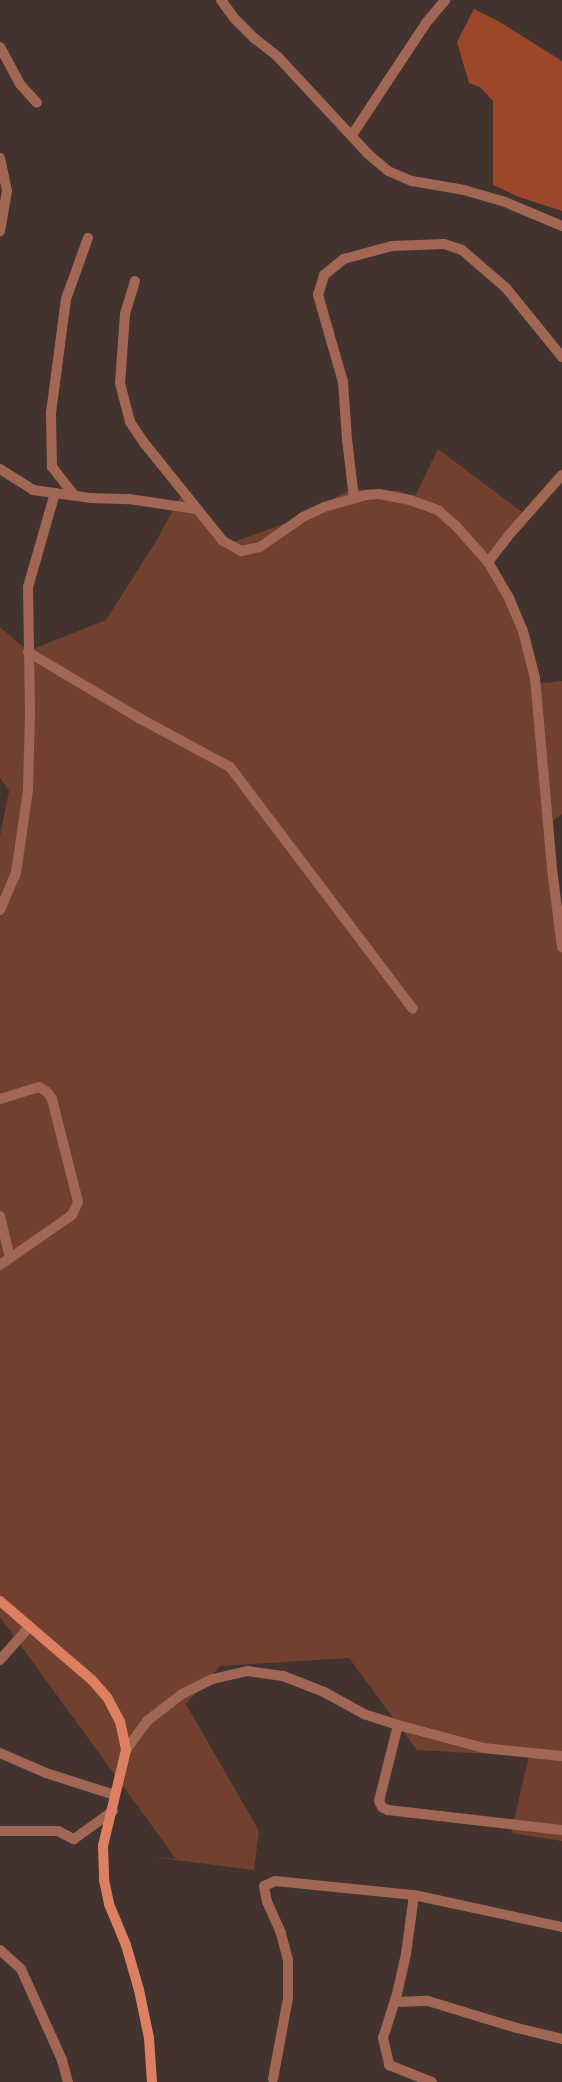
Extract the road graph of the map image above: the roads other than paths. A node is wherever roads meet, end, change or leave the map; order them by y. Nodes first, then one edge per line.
1 (220, 0) edge
2 (445, 0) edge
3 (0, 47) edge
4 (37, 103) dead end
5 (352, 135) junction
6 (0, 158) edge
7 (562, 226) edge
8 (0, 231) edge
9 (88, 238) dead end
10 (135, 281) dead end
11 (562, 357) edge
12 (0, 469) edge
13 (562, 475) edge
14 (55, 493) junction
15 (74, 495) junction
16 (354, 498) junction
17 (196, 510) junction
18 (488, 562) junction
19 (28, 652) junction
20 (559, 904) edge
21 (0, 910) edge
22 (562, 946) edge
23 (413, 1009) dead end
24 (0, 1099) edge
25 (0, 1216) edge
26 (10, 1258) junction
27 (0, 1265) edge
28 (0, 1601) edge
29 (30, 1626) junction
30 (0, 1660) edge
31 (398, 1725) junction
32 (126, 1750) junction
33 (0, 1753) edge
34 (562, 1756) edge
35 (116, 1795) junction
36 (112, 1811) junction
37 (562, 1830) edge
38 (0, 1832) edge
39 (414, 1896) junction
40 (562, 1927) edge
41 (0, 1950) edge
42 (394, 2002) junction
43 (562, 2039) edge
44 (273, 2079) dead end
45 (68, 2082) edge
46 (152, 2082) edge
47 (432, 2082) edge

1 - 5 street
2 - 5 street
3 - 4 street
5 - 7 street
6 - 8 street
9 - 15 street
10 - 17 street
11 - 16 street
12 - 14 street
13 - 18 street
14 - 15 street
14 - 19 street
15 - 17 street
16 - 17 street
16 - 18 street
18 - 20 street
19 - 21 street
19 - 23 street
20 - 22 street
24 - 26 street
25 - 26 street
26 - 27 street
28 - 29 street
29 - 30 street
29 - 32 street
31 - 32 street
31 - 34 street
31 - 37 street
32 - 35 street
33 - 35 street
35 - 36 street
36 - 38 street
36 - 46 street
39 - 40 street
39 - 42 street
39 - 44 street
41 - 45 street
42 - 43 street
42 - 47 street

